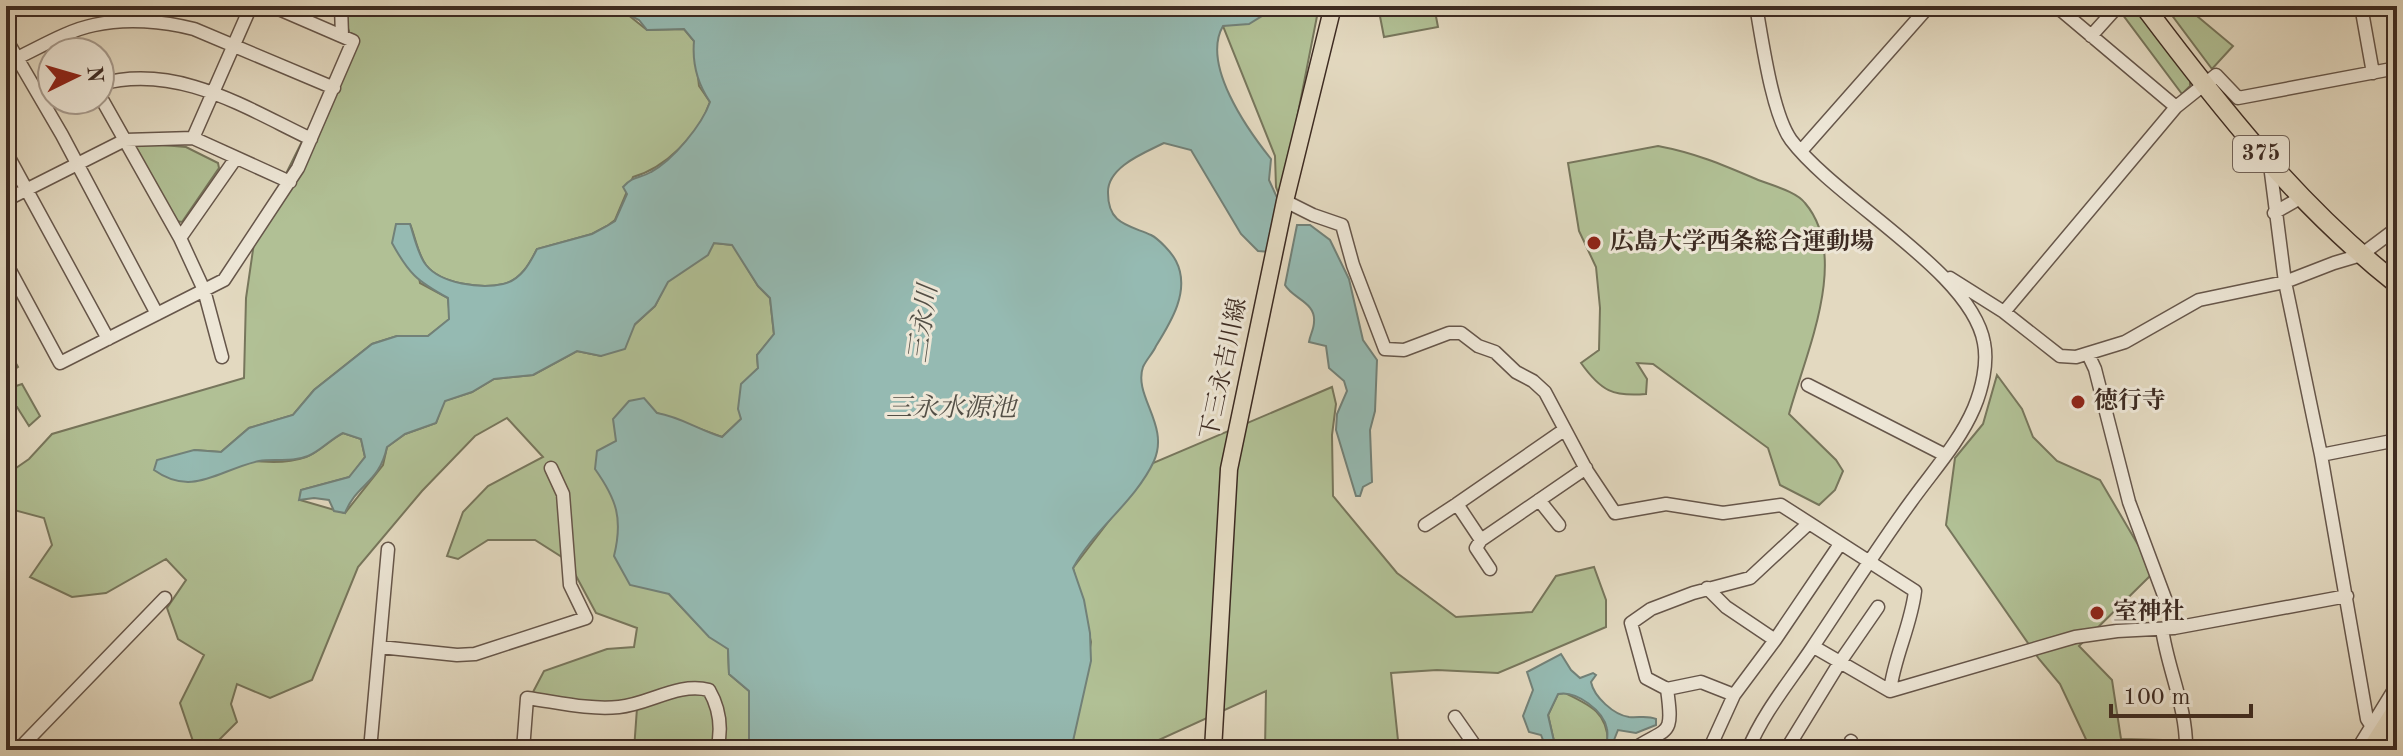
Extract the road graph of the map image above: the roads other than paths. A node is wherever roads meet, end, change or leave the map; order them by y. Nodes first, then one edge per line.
1 (251, 6) edge
2 (272, 6) edge
3 (341, 6) edge
4 (1333, 6) edge
5 (1756, 6) edge
6 (1929, 6) edge
7 (2056, 6) edge
8 (2118, 6) edge
9 (2144, 6) edge
10 (2361, 6) edge
11 (66, 36) edge
12 (342, 36) junction
13 (2091, 36) junction
14 (6, 39) edge
15 (234, 45) junction
16 (36, 49) edge
17 (19, 57) junction
18 (2397, 68) edge
19 (2373, 73) junction
20 (116, 80) edge
21 (2204, 85) junction
22 (334, 88) junction
23 (213, 92) junction
24 (2176, 107) junction
25 (111, 116) edge
26 (193, 138) junction
27 (311, 139) junction
28 (125, 140) junction
29 (1801, 151) junction
30 (6, 152) edge
31 (236, 158) junction
32 (75, 163) junction
33 (2270, 165) junction
34 (290, 182) junction
35 (27, 189) junction
36 (2300, 198) junction
37 (6, 200) edge
38 (1285, 201) junction
39 (2274, 213) junction
40 (2397, 228) edge
41 (180, 238) junction
42 (2361, 255) junction
43 (6, 263) edge
44 (1932, 266) junction
45 (2285, 282) junction
46 (2397, 284) edge
47 (204, 290) junction
48 (2004, 312) junction
49 (157, 314) junction
50 (108, 339) junction
51 (2088, 354) junction
52 (222, 357) dead end
53 (1808, 385) dead end
54 (1564, 430) junction
55 (2397, 440) edge
56 (1945, 455) junction
57 (2321, 455) junction
58 (551, 468) dead end
59 (1586, 468) junction
60 (1539, 500) junction
61 (1457, 504) junction
62 (1808, 524) junction
63 (1425, 525) dead end
64 (1559, 525) dead end
65 (1481, 540) junction
66 (1840, 544) junction
67 (388, 549) dead end
68 (1867, 561) junction
69 (1490, 569) dead end
70 (1707, 588) junction
71 (2347, 596) junction
72 (165, 598) dead end
73 (1878, 607) dead end
74 (2168, 629) junction
75 (1775, 640) junction
76 (380, 647) junction
77 (1814, 647) junction
78 (1840, 662) junction
79 (2397, 685) edge
80 (1667, 689) junction
81 (1890, 691) junction
82 (1734, 695) junction
83 (2397, 709) edge
84 (1455, 717) dead end
85 (2371, 725) junction
86 (2368, 743) edge
87 (2397, 744) edge
88 (18, 750) edge
89 (370, 750) edge
90 (523, 750) edge
91 (717, 750) edge
92 (1213, 750) edge
93 (1478, 750) edge
94 (1632, 750) edge
95 (1709, 750) edge
96 (1748, 750) edge
97 (1786, 750) edge
98 (2186, 750) edge
99 (2357, 750) edge
100 (2393, 750) edge

1 - 15 street
2 - 12 street
3 - 12 street
4 - 38 main road, 下三永吉川線
5 - 29 street
6 - 29 street
7 - 13 street
8 - 13 street
9 - 21 highway, 375
10 - 19 street
11 - 15 street
12 - 22 street
13 - 24 street
14 - 17 street
15 - 22 street
15 - 23 street
16 - 17 street
17 - 32 street
18 - 19 street
19 - 21 street
20 - 23 street
21 - 24 street
21 - 33 highway, 375
22 - 27 street
23 - 26 street
23 - 27 street
24 - 48 street
25 - 28 street
26 - 28 street
26 - 31 street
27 - 34 street
28 - 32 street
28 - 41 street
29 - 44 street
30 - 35 street
31 - 34 street
31 - 41 street
32 - 35 street
32 - 49 street
33 - 36 highway, 375
33 - 39 street
34 - 47 street
35 - 37 street
35 - 50 street
36 - 39 street
36 - 42 highway, 375
38 - 54 street
38 - 92 main road, 下三永吉川線
39 - 45 street
40 - 42 street
41 - 47 street
42 - 45 street
42 - 46 highway, 375
43 - 50 street
44 - 48 street
44 - 56 street
45 - 51 street
45 - 57 street
47 - 49 street
47 - 52 street
48 - 51 street
49 - 50 street
51 - 74 street
53 - 56 street
54 - 59 street
54 - 61 street
55 - 57 street
56 - 68 street
57 - 71 street
58 - 76 street
59 - 60 street
59 - 62 street
60 - 64 street
60 - 65 street
61 - 63 street
61 - 65 street
62 - 66 street
62 - 70 street
65 - 69 street
66 - 68 street
66 - 75 street
67 - 76 street
68 - 77 street
68 - 81 street
70 - 75 street
70 - 80 street
71 - 74 street
71 - 85 street
72 - 88 street
73 - 78 street
74 - 81 street
74 - 98 street
75 - 82 street
76 - 89 street
77 - 78 street
77 - 96 street
78 - 81 street
78 - 97 street
79 - 85 street
80 - 82 street
80 - 94 street
82 - 95 street
83 - 86 highway
84 - 93 street
85 - 86 street
86 - 99 street
87 - 100 highway
90 - 91 street

